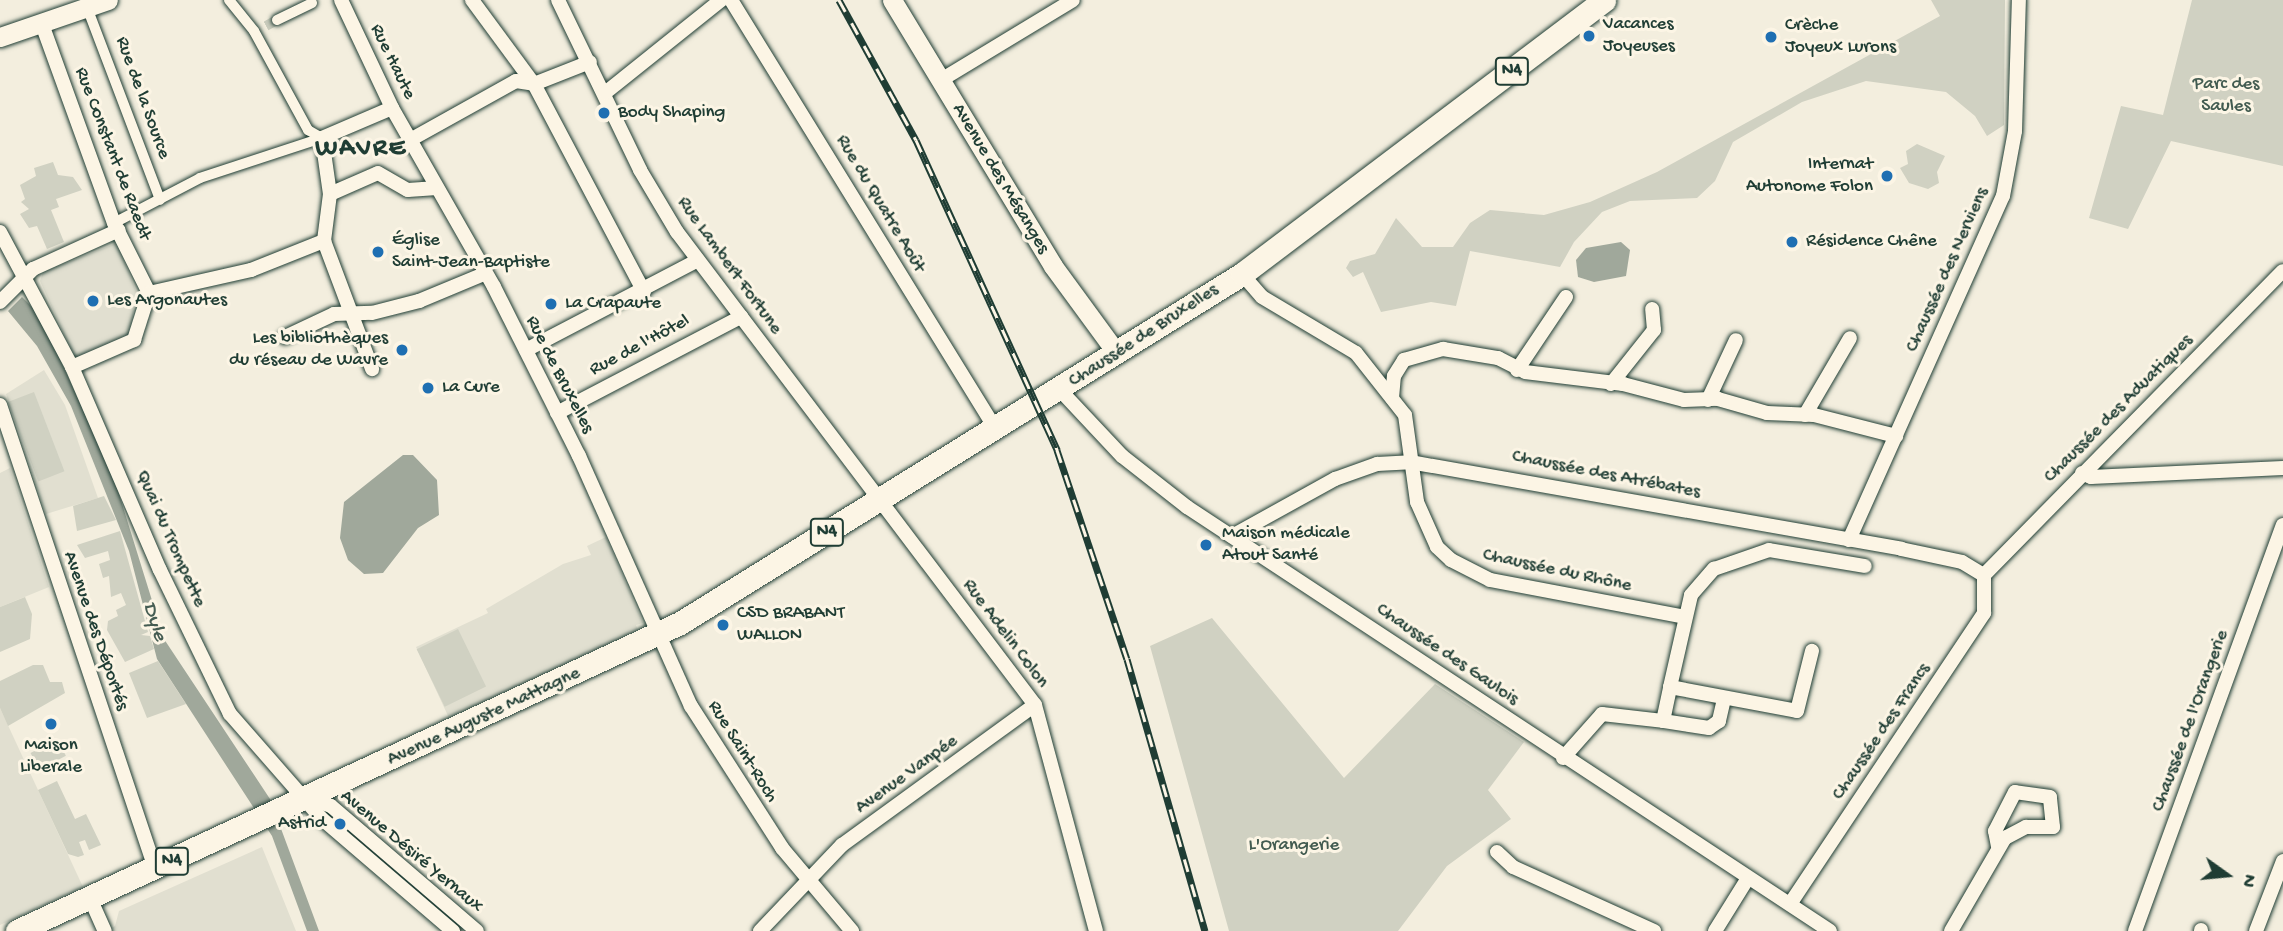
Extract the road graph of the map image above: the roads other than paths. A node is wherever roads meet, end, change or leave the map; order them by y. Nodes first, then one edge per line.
1 (108, 0) edge
2 (229, 0) edge
3 (341, 0) edge
4 (472, 0) edge
5 (558, 0) edge
6 (721, 0) edge
7 (731, 0) edge
8 (892, 0) edge
9 (1073, 0) edge
10 (1604, 0) edge
11 (2019, 0) edge
12 (312, 3) dead end
13 (66, 9) edge
14 (88, 10) junction
15 (43, 27) junction
16 (254, 31) junction
17 (0, 37) edge
18 (590, 62) junction
19 (941, 80) junction
20 (534, 84) junction
21 (605, 93) junction
22 (392, 107) junction
23 (322, 138) junction
24 (410, 140) junction
25 (437, 188) junction
26 (330, 194) junction
27 (160, 200) junction
28 (117, 227) junction
29 (0, 232) edge
30 (324, 241) junction
31 (698, 261) junction
32 (2283, 271) edge
33 (484, 274) junction
34 (1242, 274) junction
35 (18, 282) junction
36 (644, 292) junction
37 (149, 293) junction
38 (1566, 297) dead end
39 (0, 302) edge
40 (1652, 309) dead end
41 (350, 312) junction
42 (741, 317) junction
43 (285, 337) dead end
44 (1850, 338) dead end
45 (1736, 340) dead end
46 (526, 350) junction
47 (1116, 352) junction
48 (72, 367) junction
49 (372, 369) dead end
50 (1517, 370) junction
51 (1611, 384) junction
52 (1060, 390) junction
53 (1392, 398) junction
54 (1708, 400) junction
55 (0, 405) edge
56 (557, 413) junction
57 (1805, 415) junction
58 (995, 428) junction
59 (1896, 436) junction
60 (1410, 462) junction
61 (2283, 468) edge
62 (2082, 473) junction
63 (881, 499) junction
64 (2283, 525) edge
65 (1802, 531) junction
66 (1232, 536) junction
67 (1832, 537) junction
68 (1849, 540) junction
69 (1798, 554) junction
70 (1827, 559) junction
71 (1865, 566) dead end
72 (1984, 575) junction
73 (1685, 617) junction
74 (659, 635) junction
75 (1812, 651) dead end
76 (1670, 687) junction
77 (1724, 699) junction
78 (1035, 705) junction
79 (1663, 721) junction
80 (1563, 758) junction
81 (308, 798) junction
82 (1998, 847) junction
83 (1497, 852) dead end
84 (2283, 861) edge
85 (155, 869) junction
86 (1748, 878) junction
87 (807, 882) junction
88 (90, 898) junction
89 (1790, 904) junction
90 (17, 931) edge
91 (105, 931) edge
92 (453, 931) edge
93 (477, 931) edge
94 (760, 931) edge
95 (852, 931) edge
96 (1096, 931) edge
97 (1654, 931) edge
98 (1715, 931) edge
99 (1830, 931) edge
100 (1951, 931) edge
101 (2134, 931) edge
102 (2256, 931) edge

1 - 14 street
2 - 16 street
3 - 22 street, Rue Haute
4 - 20 street
5 - 18 street, Rue Lambert Fortune
6 - 21 street
7 - 58 street, Rue du Quatre Août
8 - 19 street, Avenue des Mésanges
9 - 19 street
10 - 34 main road, Chaussée de Bruxelles / N4
11 - 59 street, Chaussée des Nerviens
12 - 16 street
13 - 14 street
13 - 15 street
14 - 27 street, Rue de la Source
15 - 17 street
15 - 28 street, Rue Constant de Raedt
16 - 23 street
18 - 20 street
18 - 21 street, Rue Lambert Fortune
19 - 47 street, Avenue des Mésanges
20 - 24 street
20 - 36 street
21 - 31 street, Rue Lambert Fortune
22 - 23 street
22 - 24 street, Rue Haute
23 - 26 street
23 - 27 street
24 - 25 street, Rue de Bruxelles
25 - 26 street
25 - 33 street, Rue de Bruxelles
26 - 30 street
27 - 28 street
28 - 35 street
28 - 37 street, Rue Constant de Raedt
29 - 35 street, Quai du Trompette
30 - 37 street
30 - 41 street
31 - 36 street
31 - 42 street, Rue Lambert Fortune
32 - 62 street, Chaussée des Aduatiques
33 - 41 street
33 - 46 street, Rue de Bruxelles
34 - 47 main road, Chaussée de Bruxelles / N4
34 - 53 street, Chaussée du Rhône
35 - 39 street
35 - 48 street, Quai du Trompette
36 - 46 street
37 - 48 street
38 - 50 street
40 - 51 street
41 - 43 street
41 - 49 street
42 - 56 street, Rue de l'Hôtel
42 - 63 street, Rue Lambert Fortune
44 - 57 street
45 - 54 street
46 - 56 street, Rue de Bruxelles
47 - 52 main road, Chaussée de Bruxelles / N4
48 - 81 street, Quai du Trompette
50 - 51 street
50 - 53 street
51 - 54 street
52 - 58 main road, Chaussée de Bruxelles / N4
52 - 66 street, Chaussée des Gaulois
53 - 60 street, Chaussée du Rhône
54 - 57 street
55 - 85 street, Avenue des Déportés
56 - 74 street, Rue de Bruxelles
57 - 59 street
58 - 63 main road, Chaussée de Bruxelles / N4
59 - 68 street, Chaussée des Nerviens
60 - 65 street, Chaussée des Atrébates
60 - 66 street, Chaussée des Atrébates
60 - 73 street, Chaussée du Rhône
61 - 62 street
62 - 72 street, Chaussée des Aduatiques
63 - 74 main road, Chaussée de Bruxelles / N4
63 - 78 street, Rue Adelin Colon
64 - 101 street, Chaussée de l'Orangerie
65 - 67 street, Chaussée des Atrébates
65 - 69 street
66 - 80 street, Chaussée des Gaulois
67 - 68 street, Chaussée des Atrébates
67 - 70 street
68 - 72 street, Chaussée des Atrébates
69 - 70 street
69 - 73 street
70 - 71 street
72 - 89 street, Chaussée des Francs
73 - 76 street
74 - 81 main road, Avenue Auguste Mattagne / N4
74 - 87 street, Rue Saint-Roch
75 - 77 street
76 - 77 street
76 - 79 street
77 - 79 street
78 - 87 street, Avenue Vanpée
78 - 96 street, Rue Adelin Colon
79 - 80 street
80 - 86 street, Chaussée des Gaulois
81 - 85 main road, N4
81 - 92 street, Avenue Désiré Yernaux
81 - 93 street, Avenue Désiré Yernaux
82 - 82 street
82 - 100 street
83 - 97 street
84 - 102 street
85 - 88 main road, N4
86 - 89 street, Chaussée des Gaulois
86 - 98 street
87 - 94 street, Avenue Vanpée
87 - 95 street, Rue Saint-Roch
88 - 90 main road, N4
88 - 91 street
89 - 99 street, Chaussée des Gaulois

